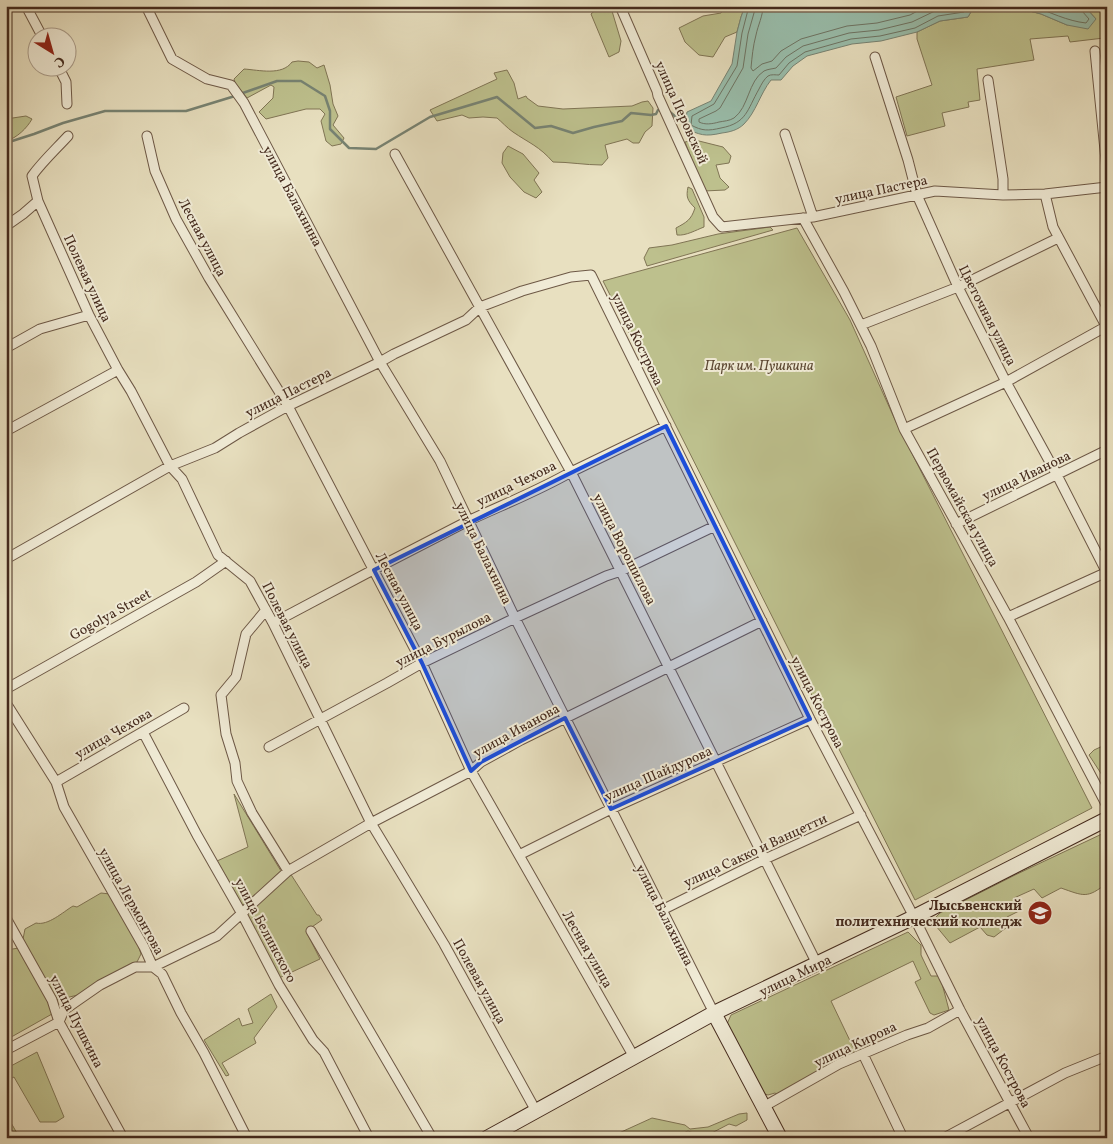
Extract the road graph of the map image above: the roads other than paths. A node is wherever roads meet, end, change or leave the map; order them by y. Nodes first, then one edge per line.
1 (26, 6) edge
2 (146, 6) edge
3 (620, 6) edge
4 (37, 28) edge
5 (1095, 51) dead end
6 (874, 56) dead end
7 (64, 78) edge
8 (988, 80) dead end
9 (67, 104) dead end
10 (785, 134) dead end
11 (68, 136) dead end
12 (147, 136) dead end
13 (395, 154) dead end
14 (1107, 170) edge
15 (1107, 188) edge
16 (1045, 194) junction
17 (917, 195) junction
18 (1003, 195) junction
19 (38, 201) junction
20 (813, 217) junction
21 (803, 218) junction
22 (6, 226) edge
23 (722, 227) joint
24 (1058, 238) junction
25 (591, 274) joint
26 (958, 287) junction
27 (480, 308) junction
28 (89, 315) junction
29 (861, 326) junction
30 (1107, 327) edge
31 (6, 348) edge
32 (380, 362) junction
33 (118, 370) junction
34 (1006, 382) junction
35 (288, 406) junction
36 (666, 426) junction
37 (904, 429) junction
38 (6, 431) edge
39 (1107, 450) edge
40 (170, 466) junction
41 (571, 472) junction
42 (1057, 475) junction
43 (469, 521) junction
44 (956, 524) junction
45 (715, 526) junction
46 (6, 559) edge
47 (226, 561) junction
48 (374, 570) junction
49 (621, 571) junction
50 (1107, 572) edge
51 (266, 610) junction
52 (1008, 617) junction
53 (515, 618) junction
54 (762, 621) junction
55 (273, 623) junction
56 (422, 663) junction
57 (669, 667) junction
58 (6, 689) edge
59 (6, 703) edge
60 (184, 708) dead end
61 (566, 718) junction
62 (320, 719) junction
63 (810, 719) junction
64 (143, 732) junction
65 (269, 747) dead end
66 (716, 762) junction
67 (471, 771) junction
68 (56, 782) junction
69 (1107, 806) edge
70 (611, 809) junction
71 (861, 815) junction
72 (1107, 819) edge
73 (371, 823) junction
74 (518, 855) junction
75 (765, 859) junction
76 (288, 871) junction
77 (662, 910) junction
78 (242, 914) junction
79 (914, 917) junction
80 (6, 918) edge
81 (311, 931) dead end
82 (817, 964) junction
83 (153, 967) junction
84 (960, 1010) junction
85 (714, 1013) junction
86 (59, 1022) junction
87 (6, 1050) edge
88 (864, 1054) junction
89 (1107, 1056) edge
90 (634, 1058) junction
91 (1011, 1103) junction
92 (763, 1107) junction
93 (536, 1111) junction
94 (123, 1138) edge
95 (248, 1138) edge
96 (369, 1138) edge
97 (432, 1138) edge
98 (486, 1138) edge
99 (780, 1138) edge
100 (903, 1138) edge
101 (944, 1138) edge
102 (1029, 1138) edge

1 - 4 street
2 - 32 street, улица Балахнина
3 - 23 street, улица Перовской
5 - 14 street
6 - 17 street, Цветочная улица
7 - 9 street
8 - 18 street
10 - 20 street
11 - 19 street, Полевая улица
12 - 35 street, Лесная улица
13 - 27 street, улица Ворошилова
15 - 16 street, улица Пастера
16 - 18 street, улица Пастера
16 - 24 street
17 - 18 street, улица Пастера
17 - 20 street, улица Пастера
17 - 26 street, Цветочная улица
19 - 22 street
19 - 28 street, Полевая улица
20 - 21 street, улица Пастера
21 - 23 street, улица Пастера
21 - 29 street, Первомайская улица
24 - 26 street
24 - 30 street
25 - 27 street, улица Пастера
25 - 36 street, улица Кострова
26 - 29 street
26 - 34 street, Цветочная улица
27 - 32 street, улица Пастера
27 - 41 street, улица Ворошилова
28 - 31 street
28 - 33 street, Полевая улица
29 - 37 street, Первомайская улица
30 - 34 street
32 - 35 street, улица Пастера
32 - 43 street, улица Балахнина
33 - 38 street
33 - 40 street, Полевая улица
34 - 37 street
34 - 42 street, Цветочная улица
35 - 40 street, улица Пастера
35 - 48 street, Лесная улица
36 - 41 street, улица Чехова
36 - 45 street, улица Кострова
37 - 44 street, Первомайская улица
39 - 42 street, улица Иванова
40 - 46 street, улица Пастера
40 - 47 street, Полевая улица
41 - 43 street, улица Чехова
41 - 49 street, улица Ворошилова
42 - 44 street, улица Иванова
42 - 50 street, Цветочная улица
43 - 48 street, улица Чехова
43 - 53 street, улица Балахнина
44 - 52 street, Первомайская улица
45 - 49 street, улица Бурылова
45 - 54 street, улица Кострова
47 - 51 street, Полевая улица
47 - 58 street, Gogolya Street
48 - 55 street, улица Чехова
48 - 56 street, Лесная улица
49 - 53 street, улица Бурылова
49 - 57 street, улица Ворошилова
50 - 52 street
51 - 55 street, Полевая улица
51 - 76 street
52 - 69 street, Первомайская улица
53 - 56 street, улица Бурылова
53 - 61 street, улица Балахнина
54 - 57 street, улица Иванова
54 - 63 street, улица Кострова
55 - 62 street, Полевая улица
56 - 62 street, улица Бурылова
56 - 67 street, Лесная улица
57 - 61 street, улица Иванова
57 - 66 street, улица Ворошилова
59 - 68 street, улица Лермонтова
60 - 64 street, улица Чехова
61 - 67 street, улица Иванова
61 - 70 street, улица Балахнина
62 - 65 street, улица Бурылова
62 - 73 street, Полевая улица
63 - 66 street, улица Шайдурова
63 - 71 street, улица Кострова
64 - 68 street, улица Чехова
64 - 78 street, улица Белинского
66 - 70 street, улица Шайдурова
66 - 75 street, улица Ворошилова
67 - 73 street, улица Иванова
67 - 74 street, Лесная улица
68 - 83 street, улица Лермонтова
70 - 74 street, улица Шайдурова
70 - 77 street, улица Балахнина
71 - 75 street, улица Сакко и Ванцетти
71 - 79 street, улица Кострова
72 - 79 street, улица Мира
73 - 76 street, улица Иванова
73 - 93 street, Полевая улица
74 - 90 street, Лесная улица
75 - 77 street, улица Сакко и Ванцетти
75 - 82 street, улица Ворошилова
76 - 78 street, улица Иванова
77 - 85 street, улица Балахнина
78 - 83 street, улица Иванова
78 - 96 street, улица Белинского
79 - 82 street, улица Мира
79 - 84 street, улица Кострова
80 - 86 street, улица Пушкина
81 - 97 street
82 - 85 street, улица Мира
83 - 86 street, улица Иванова
83 - 95 street, улица Лермонтова
84 - 88 street, улица Кирова
84 - 91 street, улица Кострова
85 - 90 street, улица Мира
85 - 92 street, улица Балахнина
86 - 87 street
86 - 94 street, улица Пушкина
88 - 92 street, улица Кирова
88 - 100 street
89 - 91 street
90 - 93 street, улица Мира
91 - 101 street
91 - 102 street, улица Кострова
92 - 99 street, улица Балахнина
93 - 98 street, улица Мира

